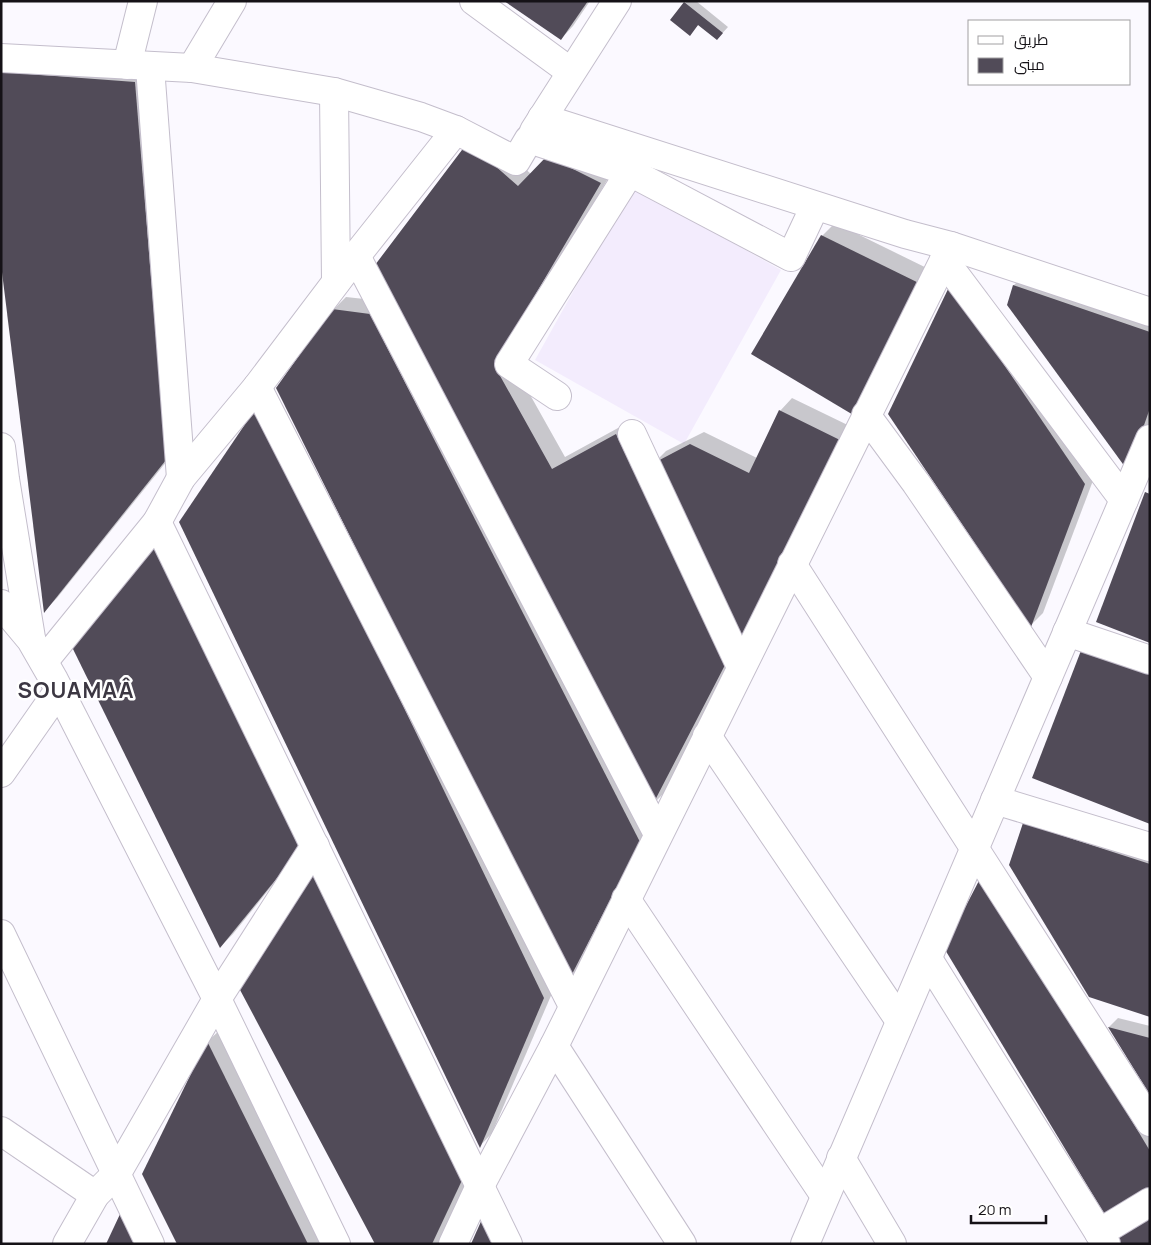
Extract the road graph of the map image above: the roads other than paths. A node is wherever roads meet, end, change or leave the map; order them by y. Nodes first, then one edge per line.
1 (143, 1) edge
2 (232, 1) edge
3 (474, 1) edge
4 (617, 1) edge
5 (1, 58) edge
6 (139, 66) junction
7 (192, 68) junction
8 (571, 72) junction
9 (334, 92) junction
10 (536, 128) junction
11 (456, 130) junction
12 (630, 172) junction
13 (815, 206) junction
14 (947, 253) junction
15 (356, 256) junction
16 (336, 282) junction
17 (1150, 312) edge
18 (258, 387) junction
19 (557, 396) dead end
20 (866, 415) junction
21 (632, 434) dead end
22 (1150, 439) edge
23 (1, 447) edge
24 (1143, 472) edge
25 (181, 478) junction
26 (1124, 500) junction
27 (157, 522) junction
28 (792, 564) junction
29 (1, 604) edge
30 (1067, 632) junction
31 (37, 650) junction
32 (1150, 660) edge
33 (741, 667) junction
34 (1048, 677) junction
35 (59, 690) junction
36 (707, 736) junction
37 (1, 773) edge
38 (995, 800) junction
39 (658, 834) junction
40 (315, 846) junction
41 (1150, 847) edge
42 (974, 849) junction
43 (626, 898) junction
44 (1, 934) edge
45 (928, 959) junction
46 (217, 999) junction
47 (573, 1006) junction
48 (900, 1021) junction
49 (554, 1046) junction
50 (1150, 1122) edge
51 (1, 1132) edge
52 (842, 1158) junction
53 (117, 1173) junction
54 (480, 1186) junction
55 (95, 1195) junction
56 (825, 1196) junction
57 (1150, 1202) edge
58 (1102, 1239) edge
59 (67, 1244) edge
60 (150, 1244) edge
61 (336, 1244) edge
62 (453, 1244) edge
63 (508, 1244) edge
64 (682, 1244) edge
65 (804, 1244) edge
66 (892, 1244) edge

1 - 6 street
2 - 7 street
3 - 8 street
4 - 8 street
5 - 6 street
6 - 7 street
6 - 25 street
7 - 9 street
8 - 10 street
9 - 11 street
9 - 16 street
10 - 11 street
10 - 12 street
10 - 13 street
11 - 15 street
12 - 13 street
12 - 19 street
13 - 14 street
14 - 17 street
14 - 20 street
14 - 26 street
15 - 16 street
15 - 39 street
16 - 18 street
18 - 25 street
18 - 47 street
20 - 28 street
20 - 34 street
21 - 33 street
22 - 24 street
23 - 31 street
24 - 26 street
25 - 27 street
26 - 30 street
27 - 31 street
27 - 40 street
28 - 33 street
28 - 42 street
29 - 31 street
30 - 32 street
30 - 34 street
31 - 35 street
33 - 36 street
34 - 38 street
35 - 37 street
35 - 46 street
36 - 39 street
36 - 48 street
38 - 41 street
38 - 42 street
39 - 43 street
40 - 46 street
40 - 54 street
42 - 45 street
42 - 50 street
43 - 47 street
43 - 56 street
44 - 53 street
45 - 48 street
45 - 58 street
46 - 53 street
46 - 61 street
47 - 49 street
48 - 52 street
49 - 54 street
49 - 64 street
51 - 55 street
52 - 56 street
52 - 66 street
53 - 55 street
53 - 60 street
54 - 62 street
54 - 63 street
55 - 59 street
56 - 65 street
57 - 58 street

